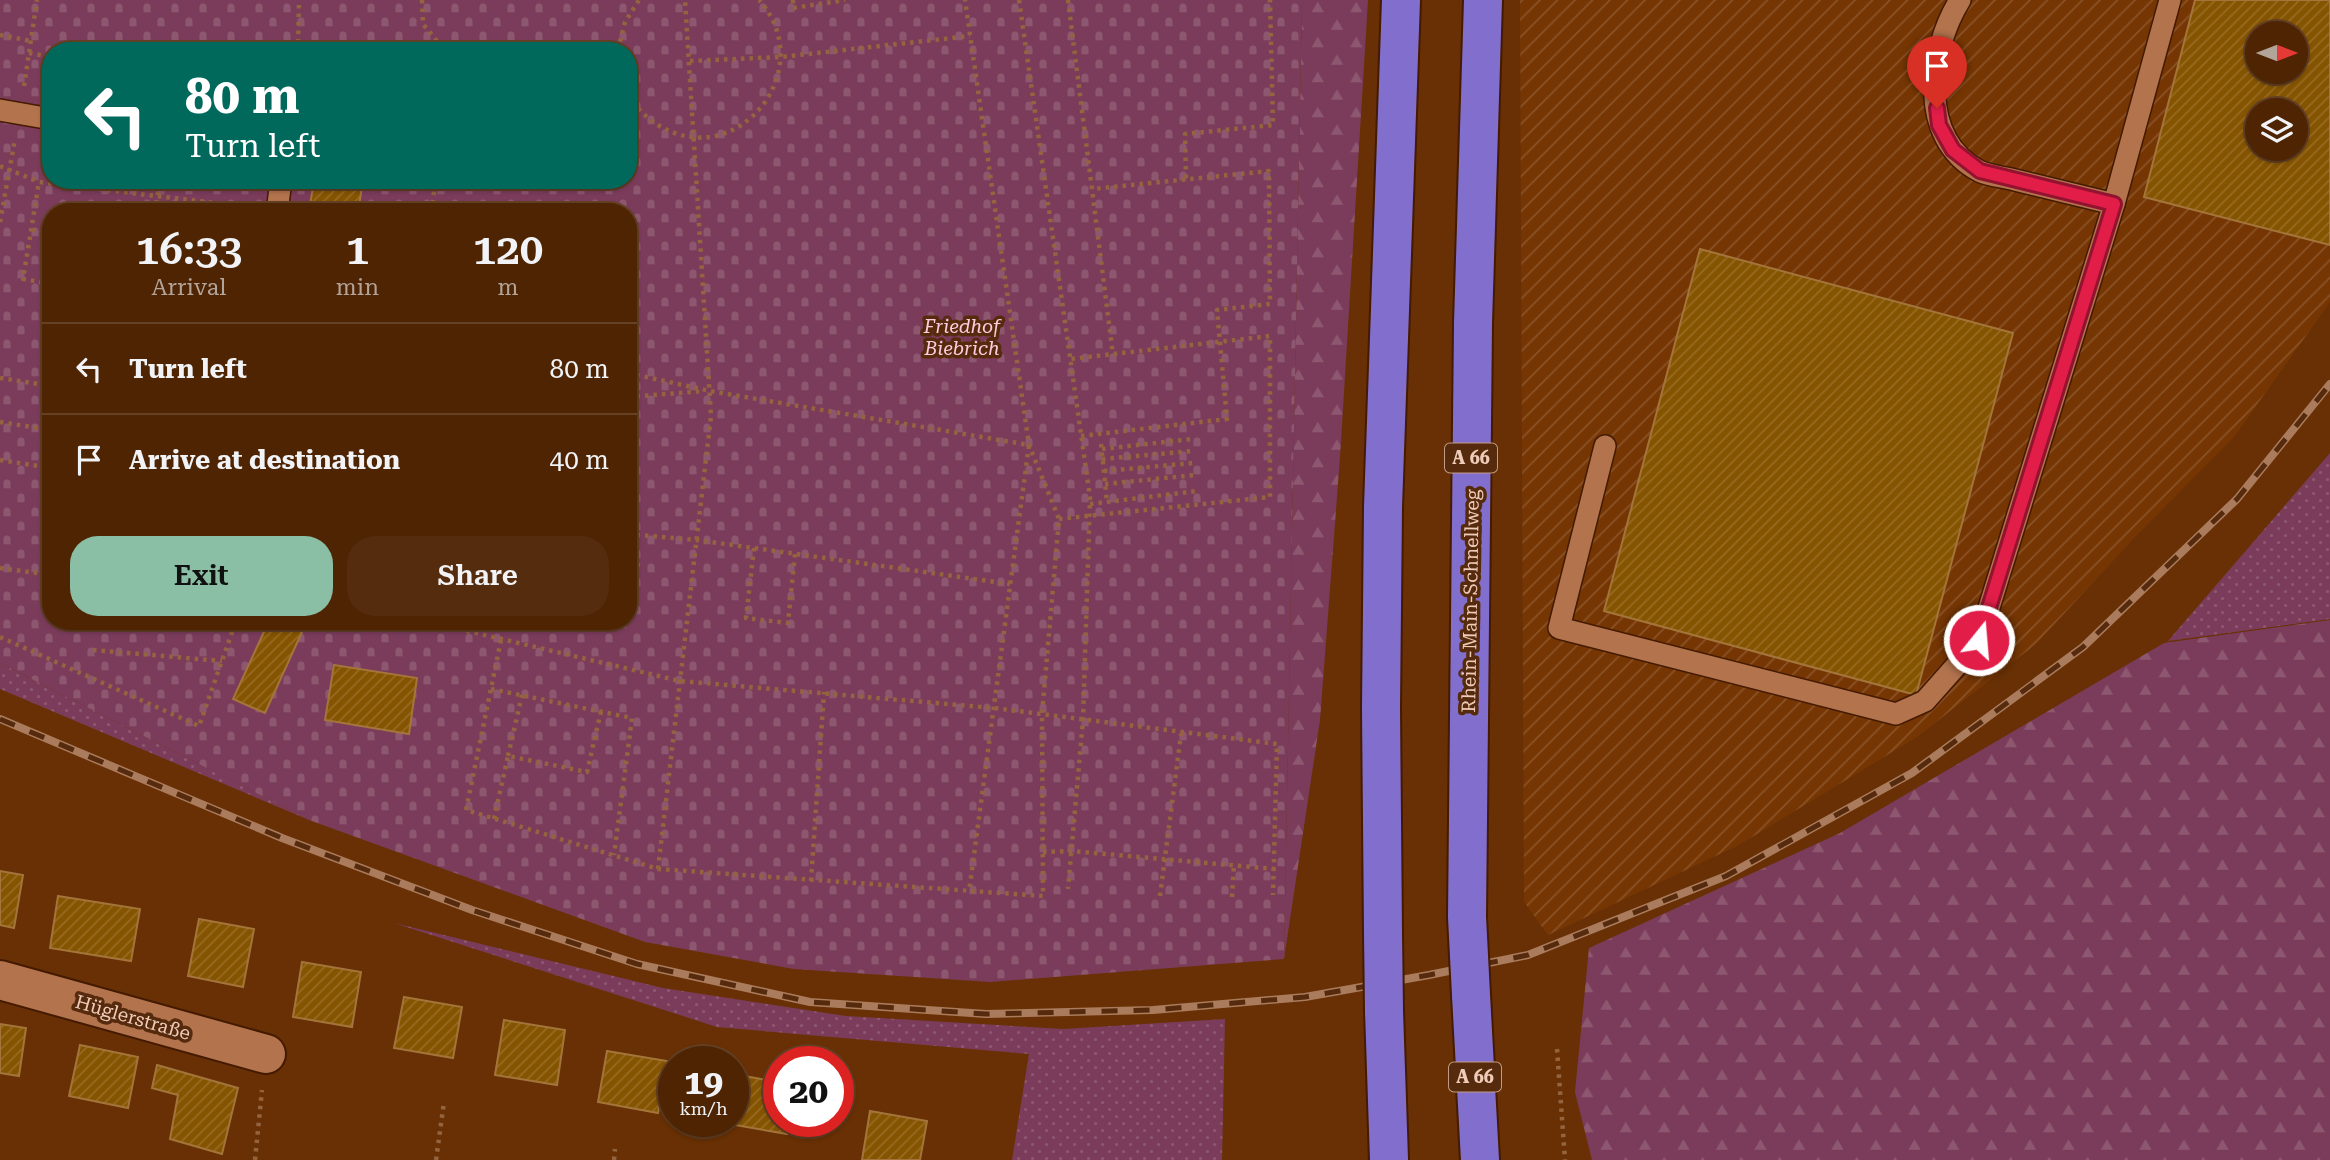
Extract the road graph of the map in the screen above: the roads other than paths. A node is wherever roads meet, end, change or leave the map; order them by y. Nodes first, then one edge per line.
1 (1401, 0) edge
2 (1483, 0) edge
3 (1960, 0) edge
4 (2170, 0) edge
5 (0, 110) edge
6 (42, 117) edge
7 (2114, 204) junction
8 (1605, 446) dead end
9 (0, 980) edge
10 (265, 1054) road end
11 (1389, 1160) edge
12 (1480, 1160) edge

1 - 11 highway, bridge
2 - 12 highway, Rhein-Main-Schnellweg / A 66, bridge
3 - 7 lane
4 - 7 lane
5 - 6 lane
7 - 8 lane
9 - 10 street, Hüglerstraße

